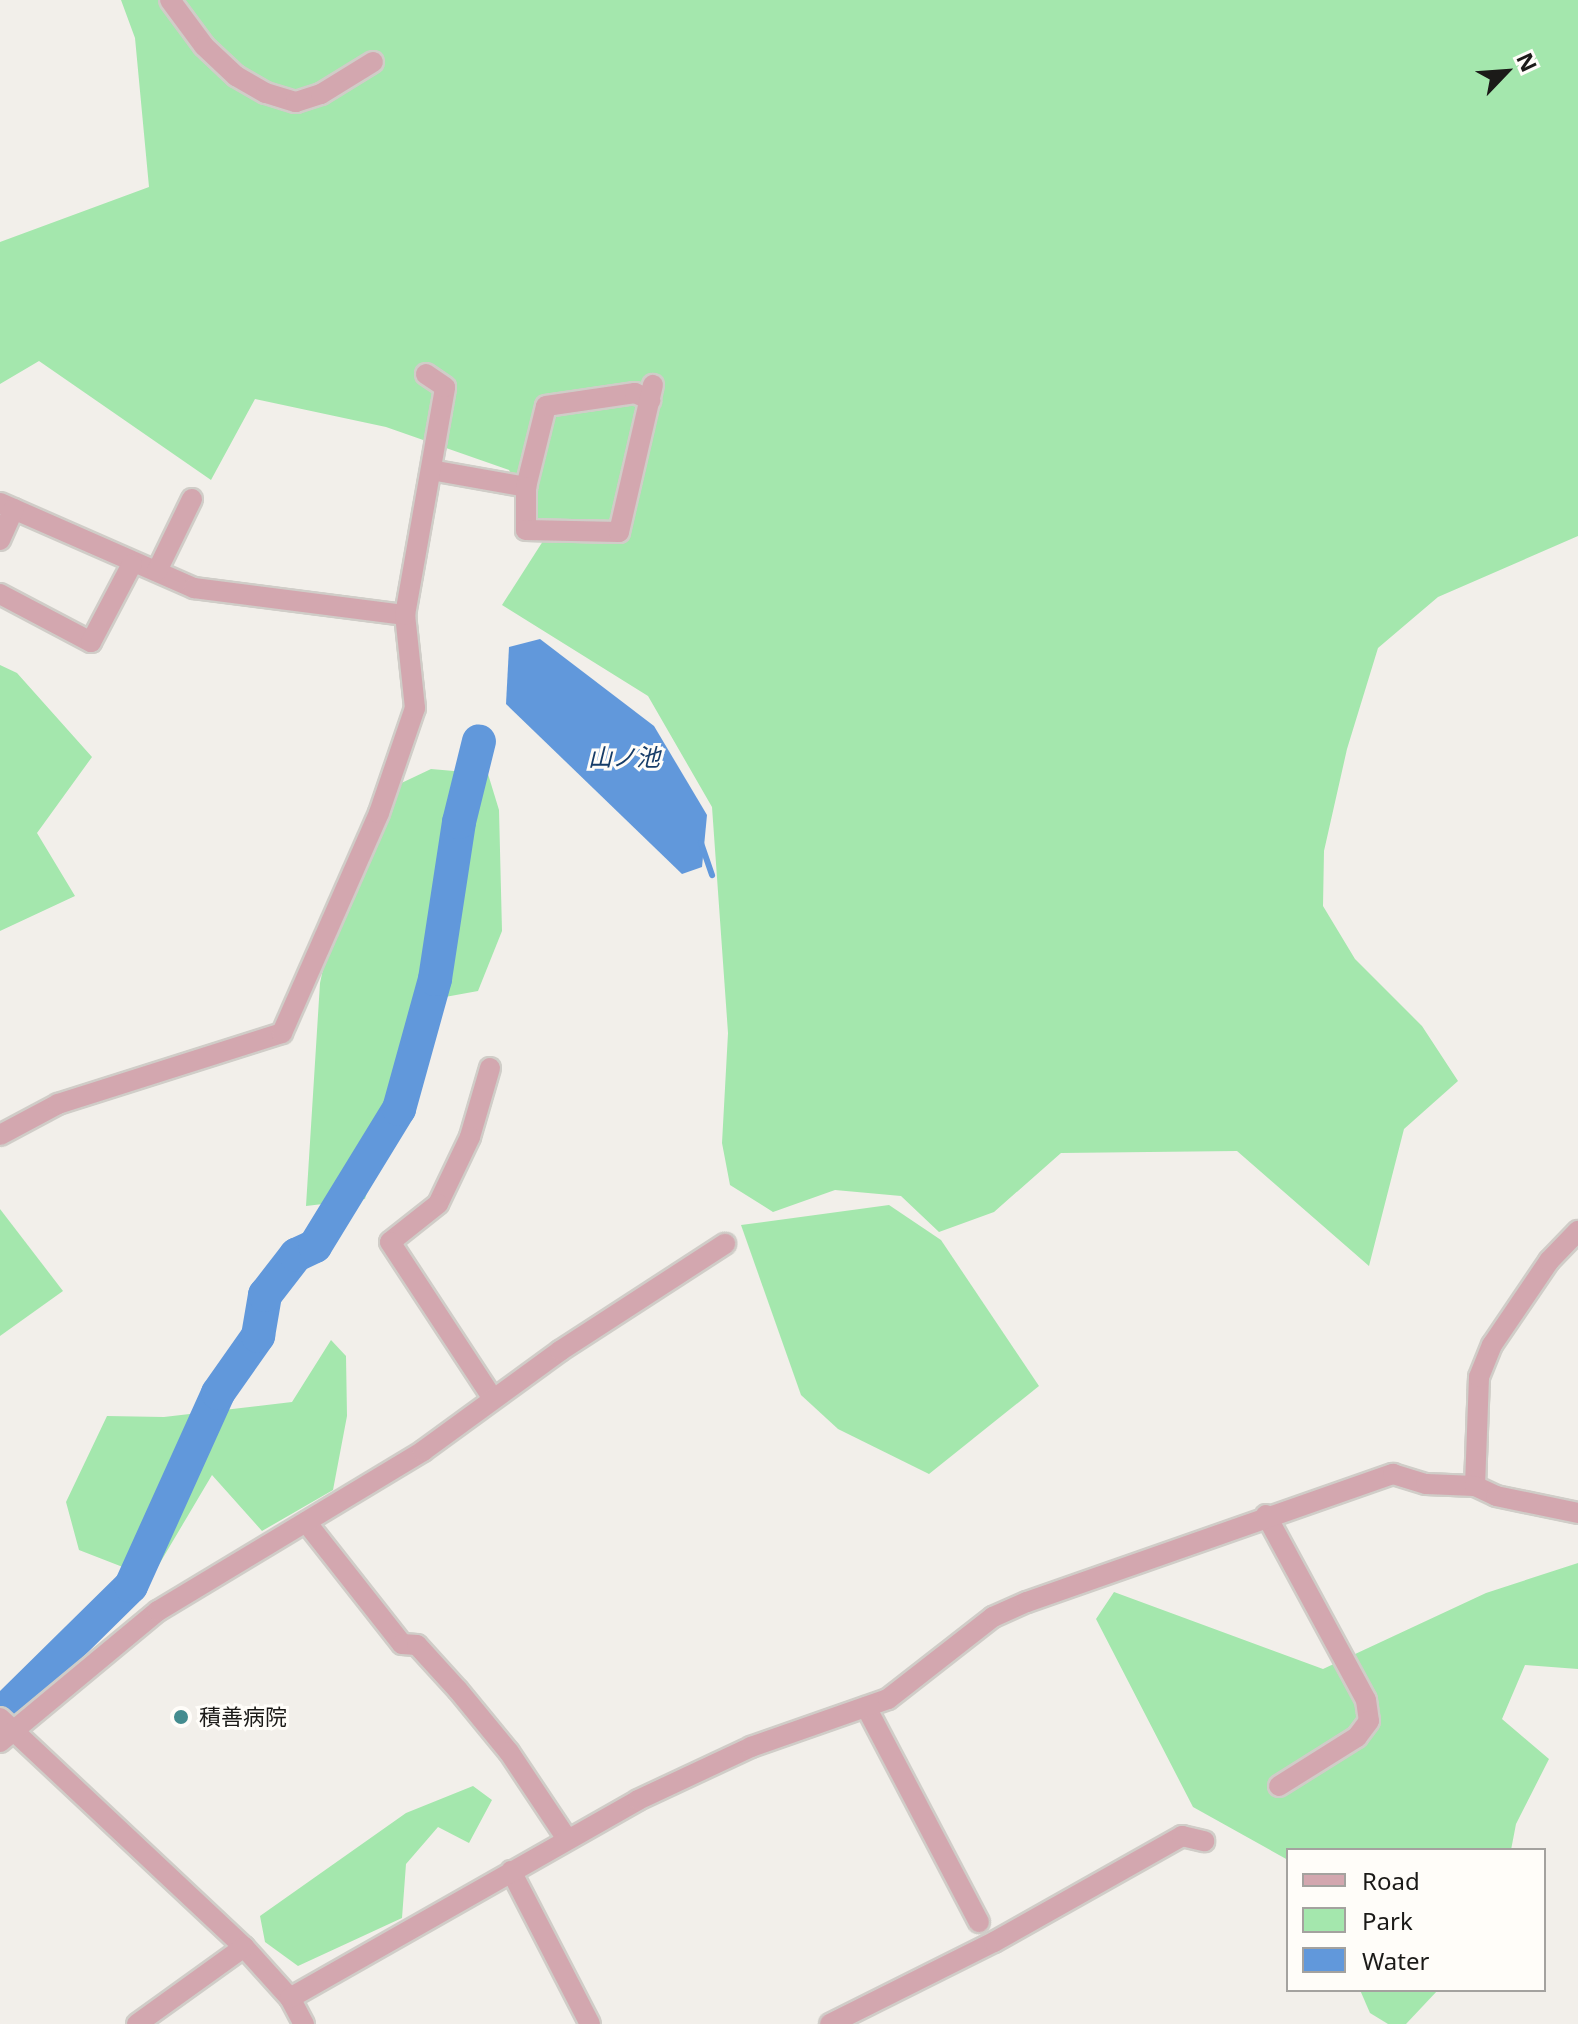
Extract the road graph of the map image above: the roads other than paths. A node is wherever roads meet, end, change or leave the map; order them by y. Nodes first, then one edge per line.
1 (170, 0) edge
2 (373, 62) dead end
3 (426, 374) dead end
4 (431, 470) junction
5 (526, 487) junction
6 (192, 499) dead end
7 (7, 506) edge
8 (0, 540) edge
9 (132, 564) junction
10 (157, 571) junction
11 (0, 594) edge
12 (405, 615) junction
13 (490, 1068) dead end
14 (0, 1135) edge
15 (1578, 1231) edge
16 (725, 1244) dead end
17 (493, 1399) junction
18 (1475, 1486) junction
19 (1578, 1513) edge
20 (1266, 1515) junction
21 (306, 1522) junction
22 (866, 1707) junction
23 (6, 1729) edge
24 (1279, 1786) dead end
25 (567, 1839) junction
26 (1204, 1841) dead end
27 (511, 1871) junction
28 (979, 1922) dead end
29 (244, 1947) junction
30 (290, 1998) junction
31 (137, 2024) edge
32 (304, 2024) edge
33 (590, 2024) edge
34 (830, 2024) edge

1 - 2 street
3 - 4 street
4 - 5 street
4 - 12 street
5 - 5 street
6 - 10 street
7 - 8 street
7 - 9 street
9 - 10 street
9 - 11 street
10 - 12 street
12 - 14 street
13 - 17 street
15 - 18 street
16 - 17 street
17 - 21 street
18 - 19 street
18 - 20 street
20 - 22 street
20 - 24 street
21 - 23 street
21 - 25 street
22 - 25 street
22 - 28 street
23 - 29 street
25 - 27 street
26 - 34 street
27 - 30 street
27 - 33 street
29 - 30 street
29 - 31 street
30 - 32 street

